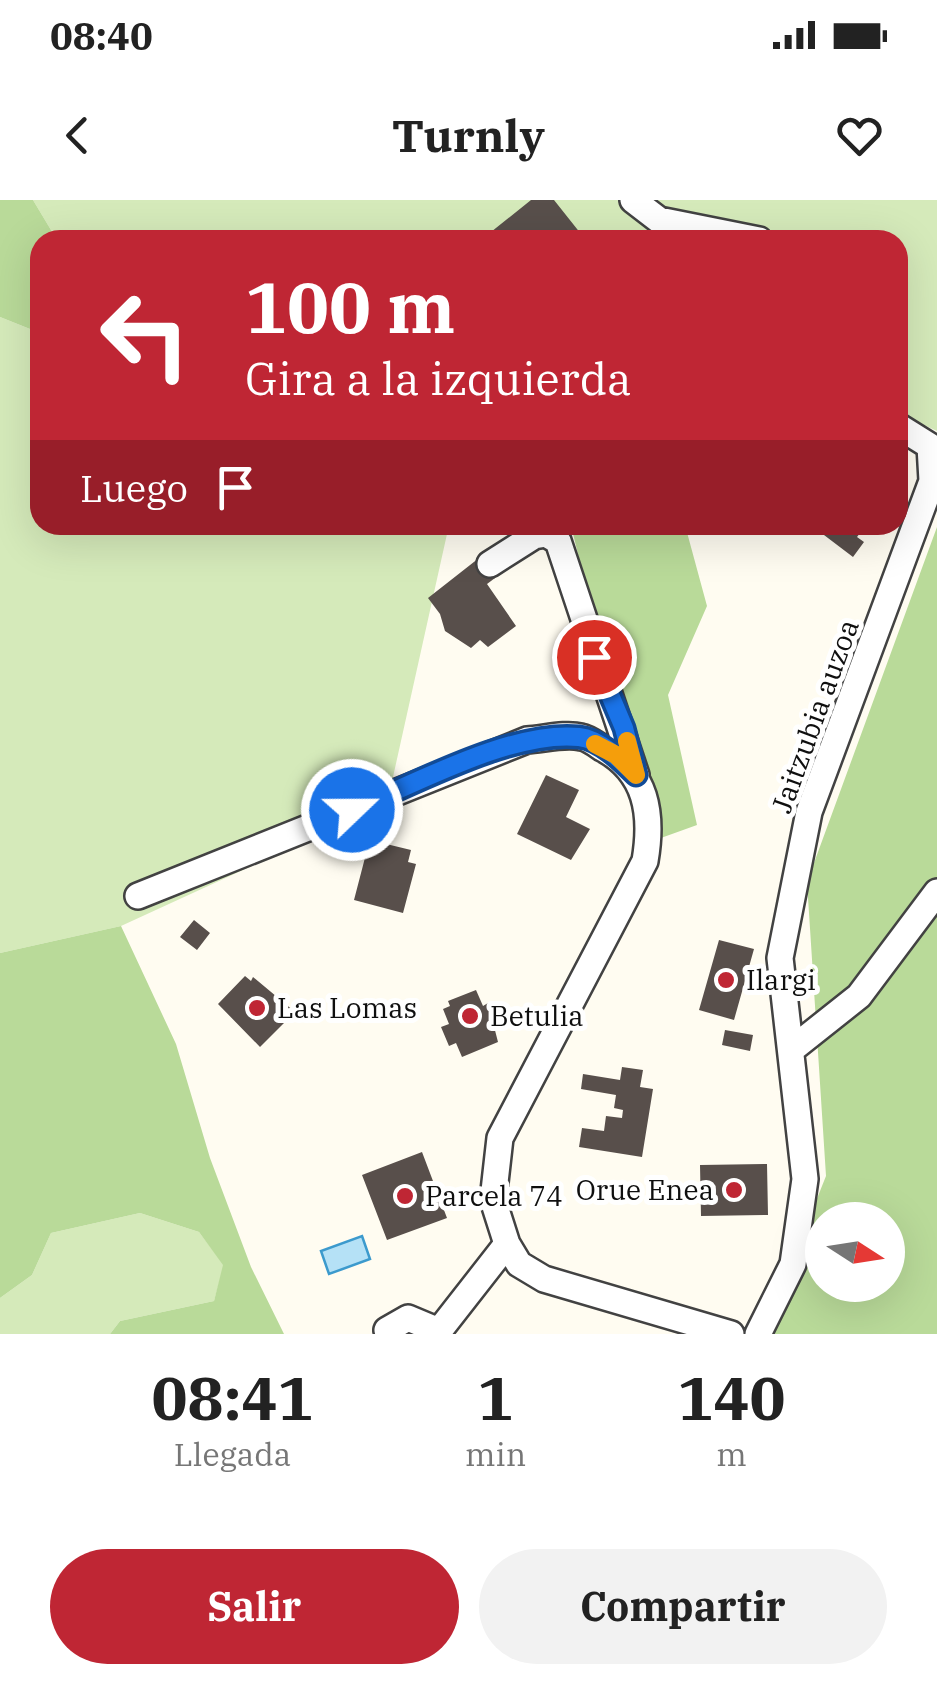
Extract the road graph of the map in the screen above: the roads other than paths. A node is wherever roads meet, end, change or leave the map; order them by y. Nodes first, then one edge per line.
1 (633, 200) edge
2 (710, 230) edge
3 (908, 432) edge
4 (540, 535) edge
5 (548, 535) edge
6 (490, 564) dead end
7 (636, 775) junction
8 (937, 892) edge
9 (138, 896) dead end
10 (791, 1050) junction
11 (507, 1244) junction
12 (386, 1330) dead end
13 (732, 1334) edge
14 (758, 1334) edge

1 - 2 street
3 - 10 street, Jaitzubia auzoa
4 - 6 street
5 - 7 street
7 - 9 street
7 - 11 street
8 - 10 street
10 - 14 street, Jaitzubia auzoa
11 - 12 street
11 - 13 street

